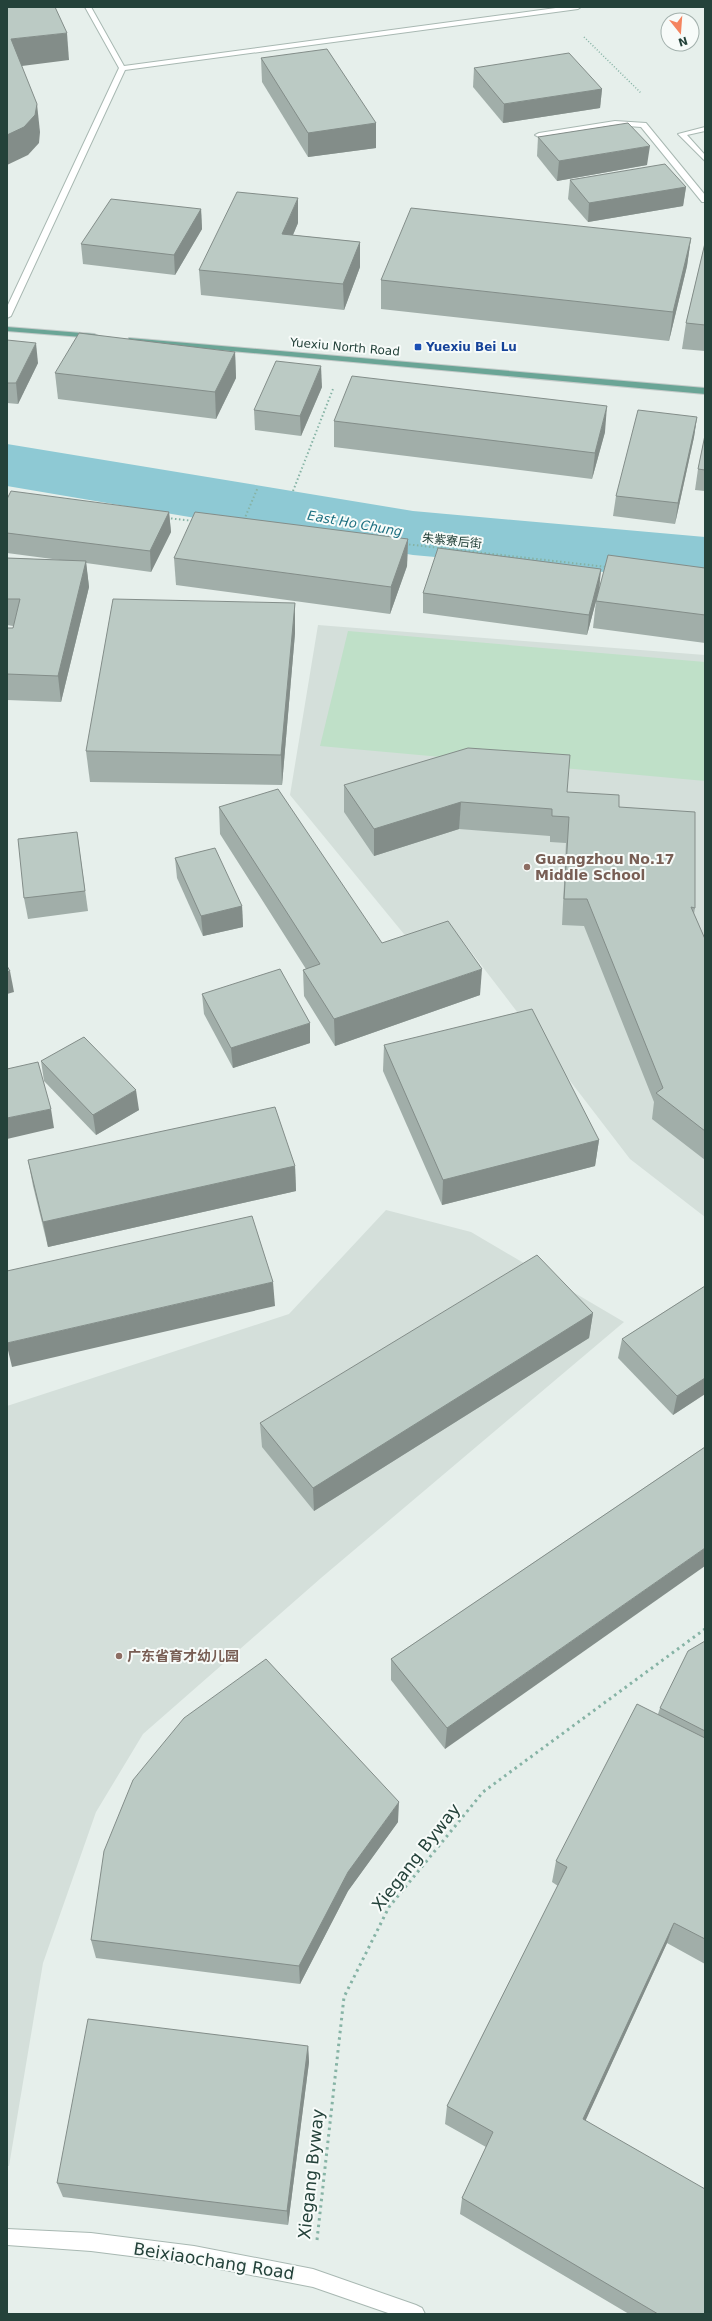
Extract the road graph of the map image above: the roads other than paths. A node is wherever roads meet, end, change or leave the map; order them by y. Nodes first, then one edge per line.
1 (88, 7) edge
2 (578, 7) edge
3 (556, 8) edge
4 (122, 68) junction
5 (705, 130) edge
6 (539, 135) edge
7 (705, 160) edge
8 (705, 200) edge
9 (7, 316) edge
10 (7, 328) edge
11 (101, 337) edge
12 (125, 339) edge
13 (705, 391) edge
14 (7, 2237) edge
15 (416, 2314) edge

1 - 4 street
2 - 3 street
3 - 4 street
4 - 9 street
5 - 7 street
6 - 8 street
10 - 11 main road
12 - 13 main road, Yuexiu North Road
14 - 15 street, Beixiaochang Road

